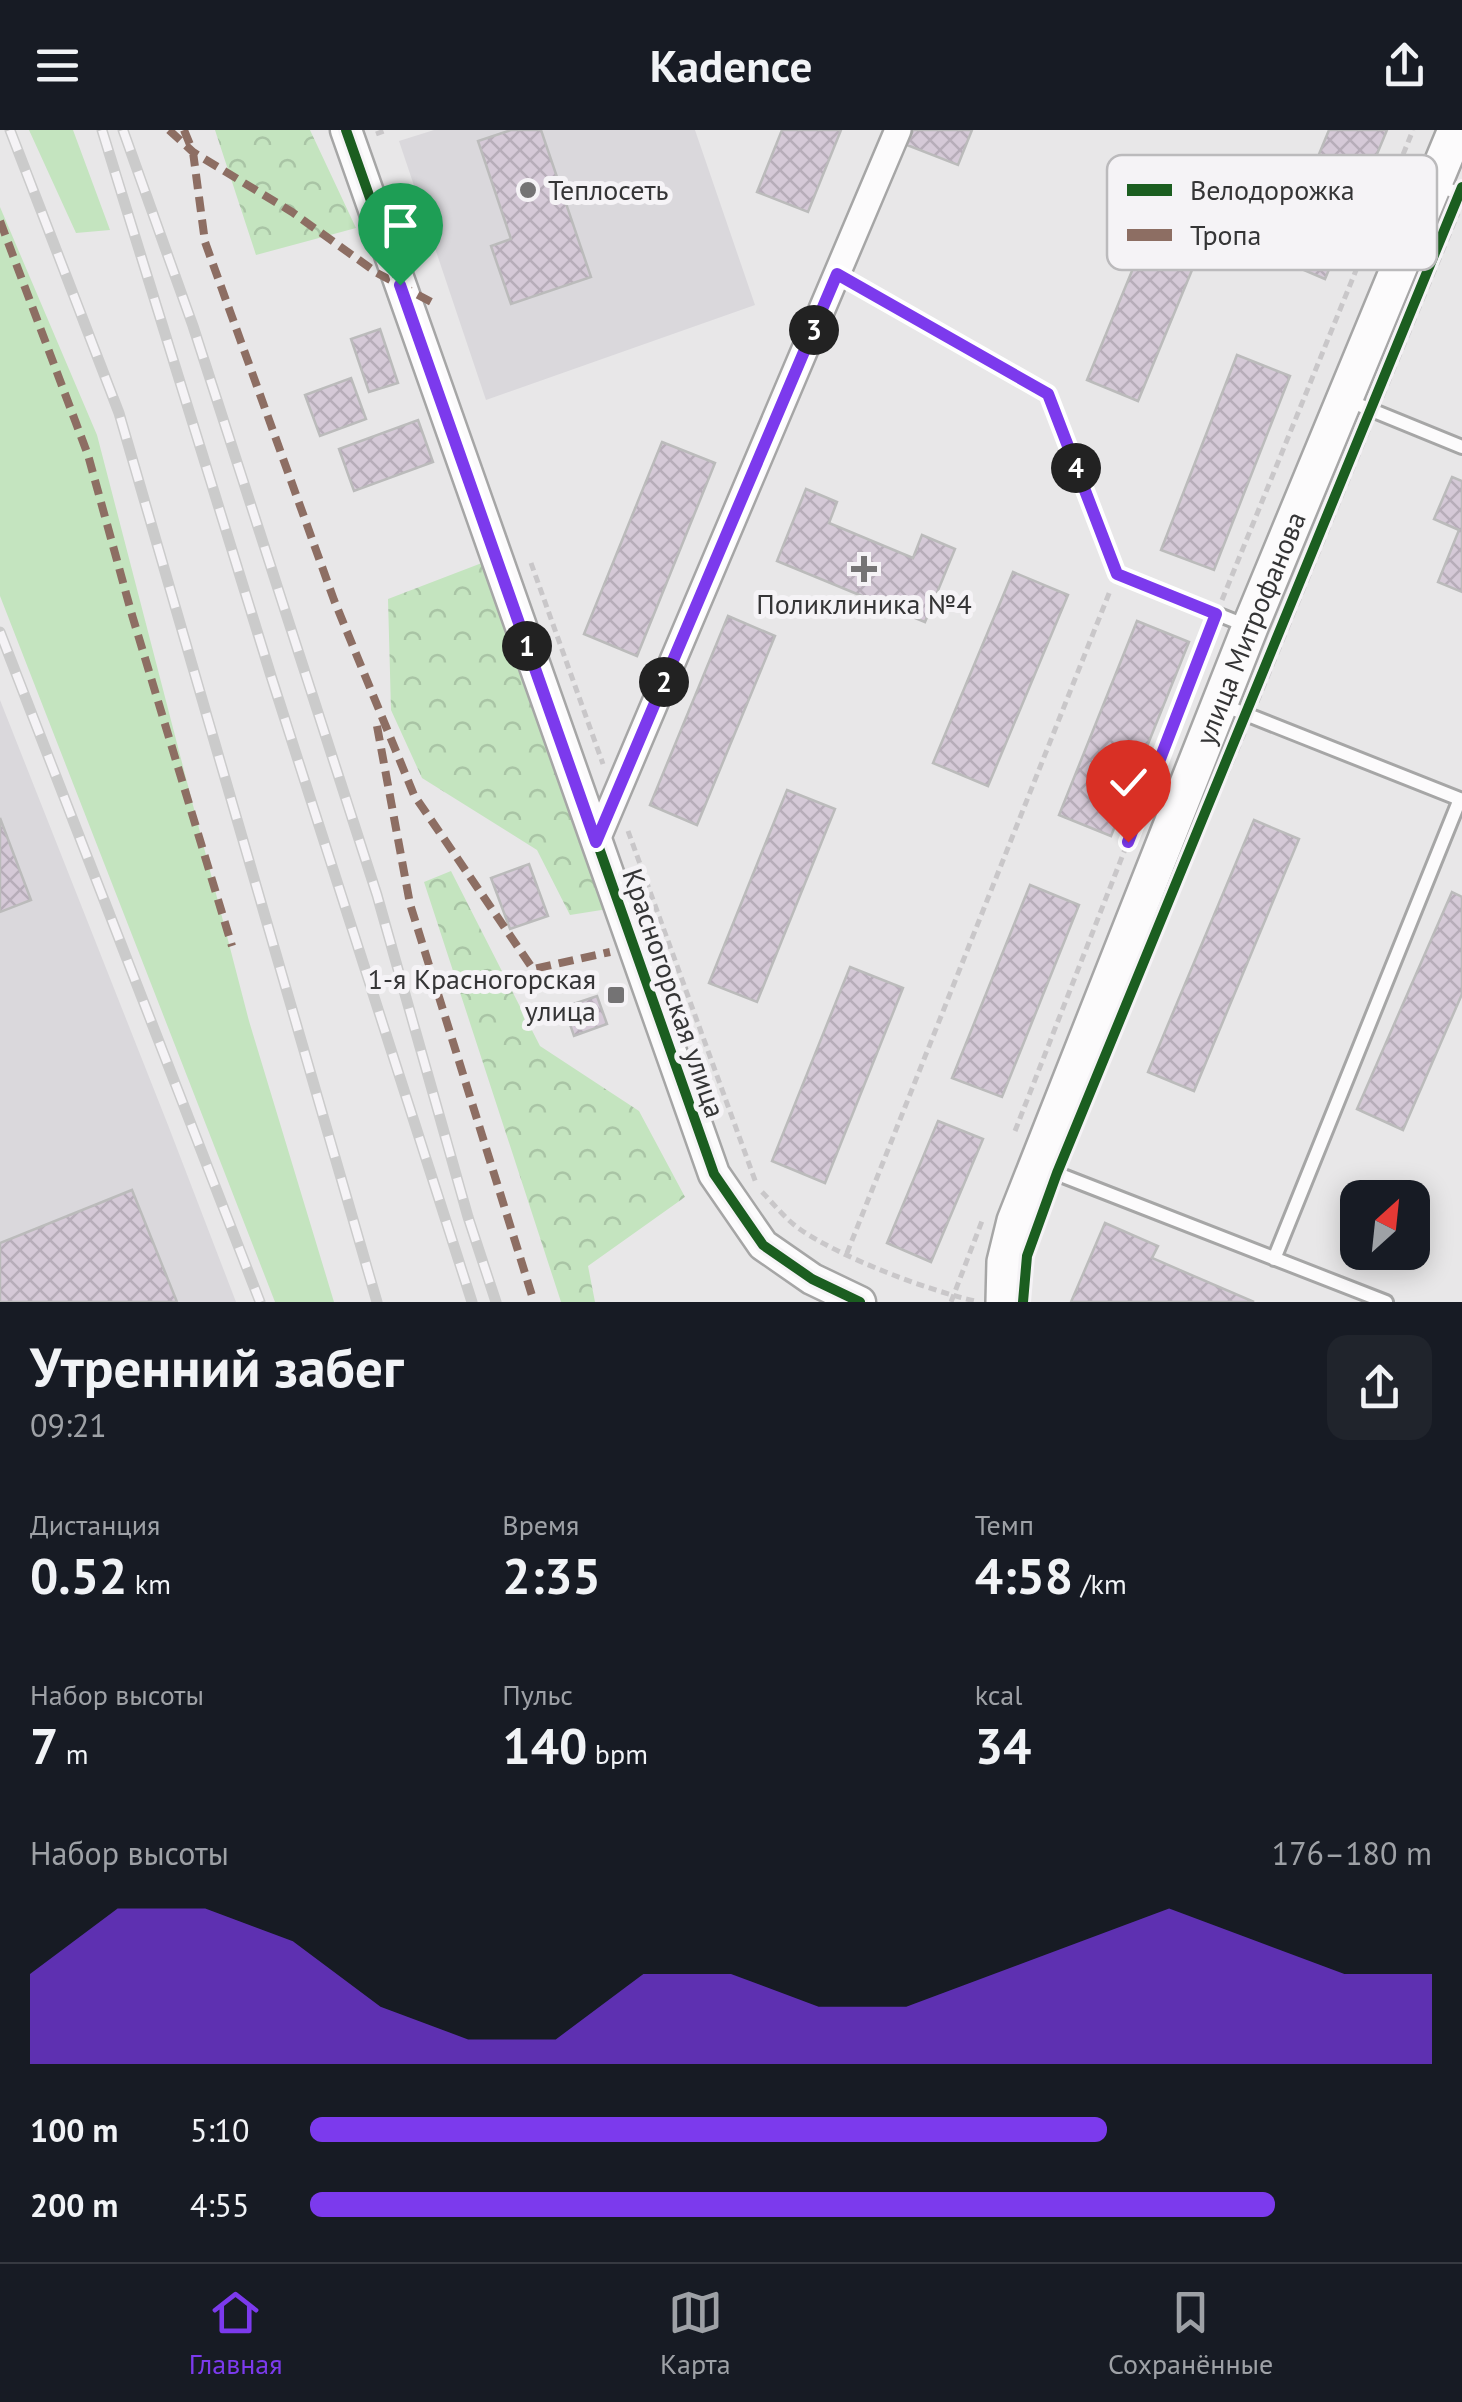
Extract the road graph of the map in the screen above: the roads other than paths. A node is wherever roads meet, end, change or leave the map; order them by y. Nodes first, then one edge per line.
1 (898, 130) edge
2 (1456, 130) edge
3 (360, 132) edge
4 (1454, 194) edge
5 (1437, 234) edge
6 (1422, 270) edge
7 (1364, 407) junction
8 (1462, 447) edge
9 (1117, 574) road end
10 (1250, 628) junction
11 (1239, 711) junction
12 (1461, 799) edge
13 (596, 842) junction
14 (1024, 1157) junction
15 (1274, 1259) junction
16 (860, 1302) edge
17 (1004, 1302) edge
18 (1386, 1302) edge

1 - 13 street
2 - 4 main road, улица Митрофанова
3 - 13 street, Красногорская улица
4 - 5 main road, улица Митрофанова
6 - 7 main road, улица Митрофанова
7 - 8 lane
7 - 10 main road, улица Митрофанова
9 - 10 lane
10 - 11 main road, улица Митрофанова
11 - 12 lane
11 - 14 main road, улица Митрофанова
12 - 15 lane
13 - 16 street, Красногорская улица
14 - 15 lane
14 - 17 main road, улица Митрофанова
15 - 18 lane

